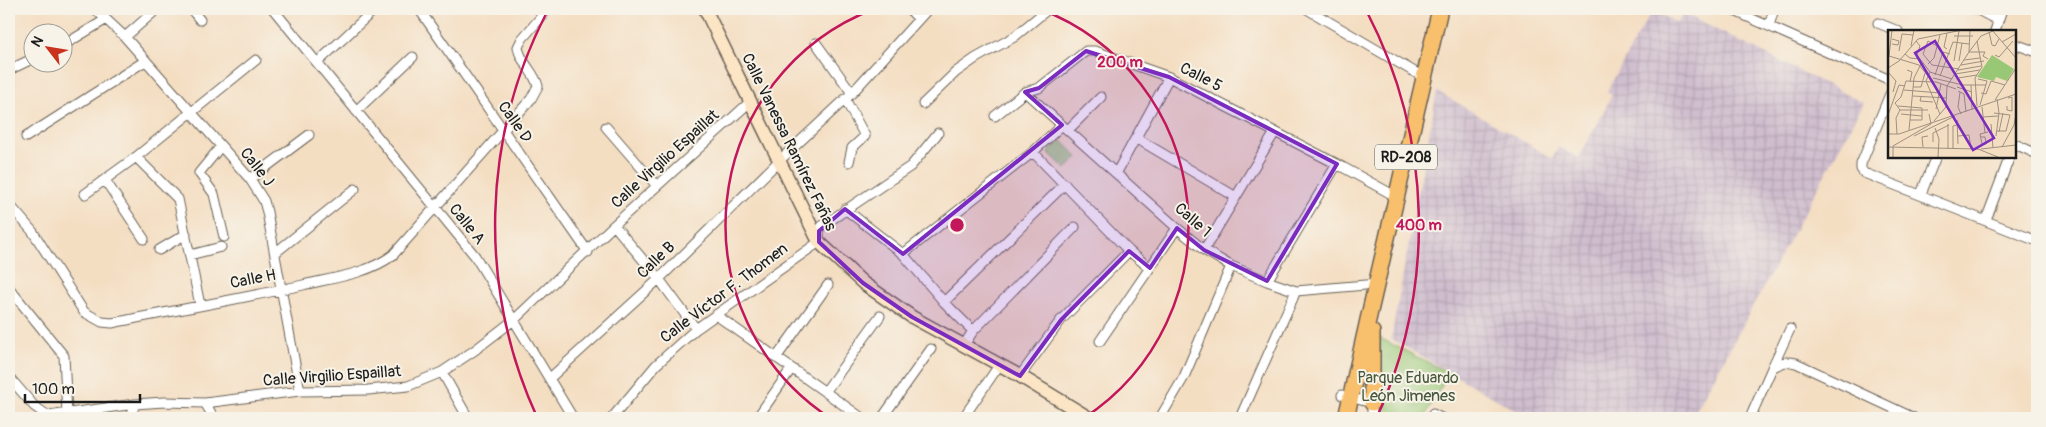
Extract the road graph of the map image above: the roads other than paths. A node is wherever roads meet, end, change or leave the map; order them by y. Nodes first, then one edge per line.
1 (95, 9) edge
2 (157, 9) edge
3 (191, 9) edge
4 (273, 9) edge
5 (376, 9) edge
6 (419, 9) edge
7 (548, 9) edge
8 (705, 9) edge
9 (909, 9) edge
10 (928, 9) edge
11 (1048, 9) edge
12 (1307, 9) edge
13 (1440, 9) edge
14 (1730, 9) edge
15 (1774, 9) edge
16 (1976, 9) edge
17 (2002, 9) edge
18 (919, 18) junction
19 (105, 20) junction
20 (200, 20) dead end
21 (1997, 20) junction
22 (1878, 23) dead end
23 (1769, 26) junction
24 (1896, 30) edge
25 (1995, 30) edge
26 (125, 37) junction
27 (72, 40) edge
28 (816, 43) dead end
29 (2016, 44) edge
30 (2037, 52) edge
31 (413, 57) dead end
32 (145, 60) junction
33 (256, 60) dead end
34 (318, 62) junction
35 (22, 64) edge
36 (9, 70) edge
37 (1169, 77) junction
38 (1423, 77) junction
39 (1888, 79) edge
40 (1025, 92) junction
41 (849, 96) junction
42 (1101, 97) dead end
43 (1888, 99) edge
44 (751, 101) junction
45 (922, 104) dead end
46 (356, 111) junction
47 (192, 112) junction
48 (995, 116) dead end
49 (606, 127) dead end
50 (1065, 127) junction
51 (503, 130) junction
52 (1275, 132) junction
53 (938, 133) dead end
54 (309, 135) dead end
55 (26, 137) dead end
56 (1136, 138) junction
57 (2016, 144) edge
58 (221, 146) junction
59 (1033, 152) junction
60 (2037, 154) edge
61 (136, 156) junction
62 (1935, 158) edge
63 (2009, 158) edge
64 (780, 160) junction
65 (848, 162) dead end
66 (1337, 164) junction
67 (1117, 172) junction
68 (250, 179) junction
69 (105, 180) junction
70 (1065, 184) junction
71 (657, 186) junction
72 (355, 189) dead end
73 (85, 194) dead end
74 (1921, 194) junction
75 (1397, 197) junction
76 (1236, 198) junction
77 (9, 204) edge
78 (845, 208) junction
79 (436, 209) junction
80 (1986, 220) junction
81 (614, 225) junction
82 (1075, 227) dead end
83 (1177, 228) junction
84 (186, 234) junction
85 (224, 237) dead end
86 (144, 239) dead end
87 (2037, 241) edge
88 (819, 242) junction
89 (221, 247) dead end
90 (159, 250) dead end
91 (1204, 250) junction
92 (1129, 251) junction
93 (588, 252) junction
94 (275, 253) junction
95 (903, 254) junction
96 (190, 256) junction
97 (1231, 266) junction
98 (1150, 268) junction
99 (659, 279) junction
100 (1267, 282) junction
101 (1377, 284) junction
102 (828, 285) dead end
103 (9, 288) edge
104 (282, 289) junction
105 (1296, 291) junction
106 (944, 302) junction
107 (200, 305) junction
108 (1372, 305) junction
109 (716, 315) junction
110 (880, 316) dead end
111 (514, 319) junction
112 (696, 329) junction
113 (1790, 329) dead end
114 (973, 331) junction
115 (1100, 341) dead end
116 (964, 345) junction
117 (931, 349) dead end
118 (776, 358) junction
119 (1000, 364) junction
120 (1776, 365) junction
121 (791, 369) junction
122 (442, 372) junction
123 (1020, 376) junction
124 (9, 377) edge
125 (550, 378) junction
126 (300, 391) junction
127 (826, 392) junction
128 (1347, 396) junction
129 (205, 403) junction
130 (135, 404) junction
131 (1372, 411) edge
132 (67, 414) junction
133 (47, 417) edge
134 (130, 418) edge
135 (214, 418) edge
136 (468, 418) edge
137 (573, 418) edge
138 (612, 418) edge
139 (757, 418) edge
140 (860, 418) edge
141 (882, 418) edge
142 (962, 418) edge
143 (1089, 418) edge
144 (1160, 418) edge
145 (1240, 418) edge
146 (1336, 418) edge
147 (1346, 418) edge
148 (1750, 418) edge
149 (1914, 418) edge

1 - 19 street, Calle J
2 - 26 street
3 - 20 street
4 - 34 street, Calle A
5 - 34 street
6 - 51 street, Calle D
7 - 51 street, Calle H
8 - 44 street, Calle Vanessa Ramírez Fañas
9 - 18 street
10 - 18 street, Calle B
11 - 45 street
12 - 38 street
13 - 38 main road, RD-208
14 - 23 street
15 - 23 street
16 - 21 street
17 - 21 street
18 - 41 street, Calle B
19 - 26 street, Calle J
19 - 27 street
21 - 25 street
22 - 24 street
23 - 39 street
26 - 32 street, Calle J
28 - 41 street
29 - 30 street
31 - 46 street
32 - 47 street, Calle J
32 - 55 street
33 - 47 street
34 - 46 street, Calle A
35 - 36 street
37 - 40 street, Calle 5
37 - 52 street, Calle 5
37 - 56 street
38 - 75 main road, RD-208
40 - 48 street, Calle 5
40 - 50 street, Calle 1
41 - 64 street, Calle B
41 - 65 street
42 - 50 street
43 - 74 street
44 - 64 street, Calle Vanessa Ramírez Fañas
44 - 71 street, Calle Virgilio Espaillat
46 - 79 street, Calle A
47 - 58 street, Calle J
47 - 61 street
49 - 71 street
50 - 59 street
50 - 67 street, Calle 1
51 - 79 street, Calle H
51 - 93 street, Calle D
52 - 66 street, Calle 5
52 - 76 street
53 - 78 street
54 - 68 street
56 - 67 street
56 - 76 street
57 - 60 street
58 - 68 street, Calle J
58 - 85 street
59 - 70 street
59 - 95 street
61 - 69 street
61 - 84 street
62 - 74 street
63 - 80 street
64 - 88 street, Calle Vanessa Ramírez Fañas
64 - 99 street, Calle B
66 - 75 street, Calle 5
66 - 100 street
67 - 83 street, Calle 1
68 - 94 street, Calle J
69 - 73 street
69 - 86 street
70 - 92 street
70 - 106 street
71 - 81 street, Calle Virgilio Espaillat
72 - 94 street
74 - 80 street
75 - 101 main road, RD-208
76 - 91 street
77 - 107 street, Calle H
78 - 88 street
78 - 95 street
79 - 104 street, Calle H
79 - 111 street, Calle A
80 - 87 street
81 - 93 street, Calle Virgilio Espaillat
81 - 99 street
82 - 114 street
83 - 91 street, Calle 1
83 - 98 street
84 - 90 street
84 - 96 street
88 - 109 street, Calle Víctor F. Thomen
88 - 116 street, Calle Vanessa Ramírez Fañas
89 - 96 street
91 - 97 street, Calle 1
92 - 98 street
92 - 123 street
93 - 111 street, Calle Virgilio Espaillat
94 - 104 street, Calle J
95 - 106 street
96 - 107 street
97 - 100 street, Calle 1
97 - 144 street
98 - 115 street
99 - 112 street
99 - 125 street, Calle B
100 - 105 street, Calle 1
101 - 105 street, Calle 1
101 - 108 main road, RD-208
102 - 118 street
103 - 132 street
104 - 107 street, Calle H
104 - 126 street, Calle J
105 - 145 street
106 - 114 street
108 - 128 main road, RD-208
108 - 131 main road
109 - 112 street, Calle Víctor F. Thomen
109 - 118 street
110 - 127 street
111 - 122 street, Calle Virgilio Espaillat
111 - 125 street, Calle A
112 - 138 street, Calle Víctor F. Thomen
113 - 120 street
114 - 116 street
116 - 119 street, Calle Vanessa Ramírez Fañas
117 - 141 street
118 - 121 street
119 - 123 street, Calle Vanessa Ramírez Fañas
119 - 142 street
120 - 148 street
120 - 149 street
121 - 127 street
121 - 139 street
122 - 126 street, Calle Virgilio Espaillat
122 - 136 street
123 - 143 street, Calle Vanessa Ramírez Fañas
124 - 133 street, Calle Virgilio Espaillat
125 - 137 street, Calle A
126 - 129 street, Calle Virgilio Espaillat
127 - 140 street
128 - 131 street
128 - 146 main road, RD-208
128 - 147 main road, RD-208
129 - 130 street, Calle Virgilio Espaillat
129 - 135 street
130 - 132 street, Calle Virgilio Espaillat
130 - 134 street
132 - 133 street, Calle Virgilio Espaillat

